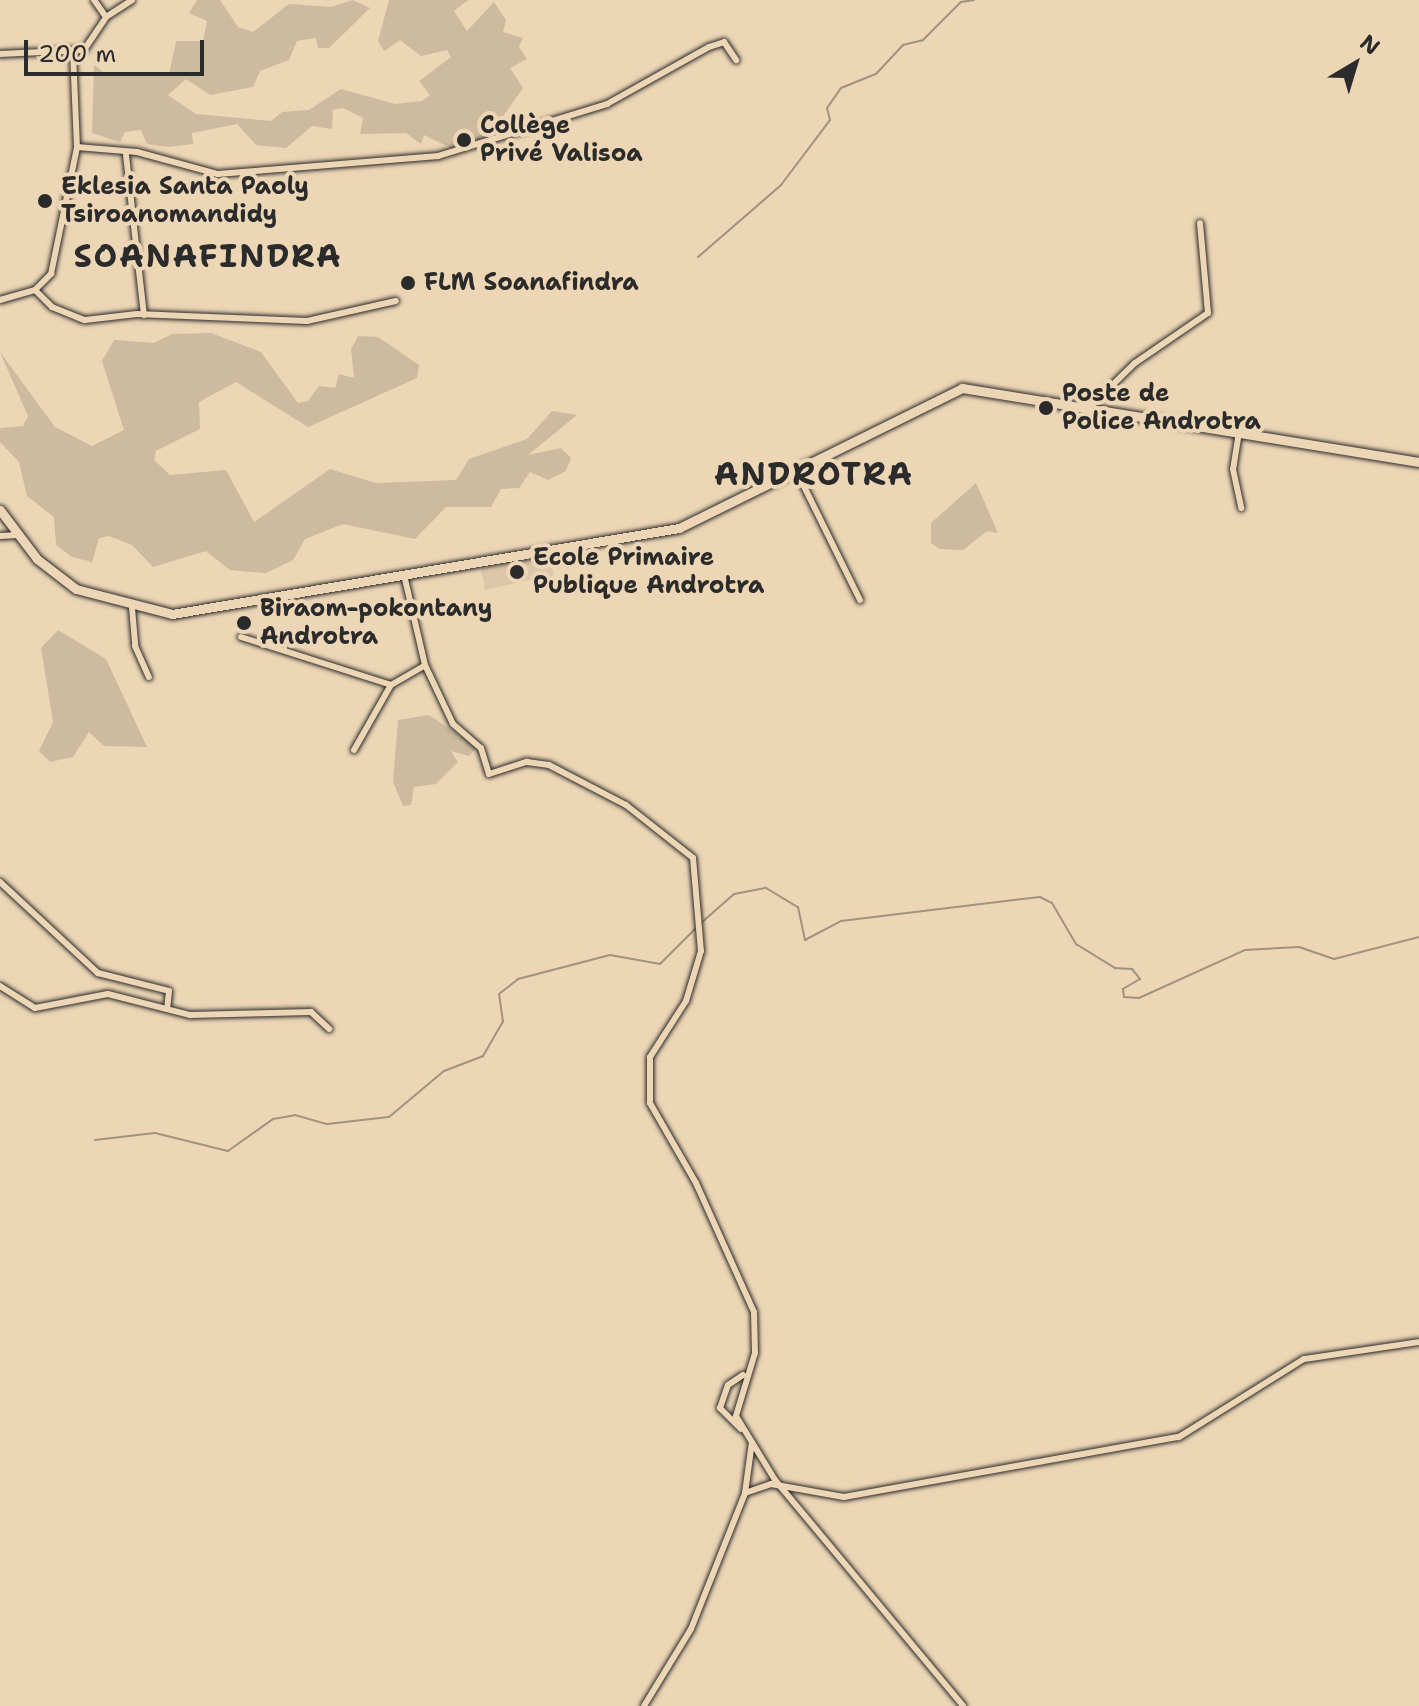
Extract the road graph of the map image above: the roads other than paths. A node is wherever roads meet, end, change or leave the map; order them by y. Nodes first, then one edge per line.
1 (94, 0) edge
2 (132, 0) edge
3 (106, 17) junction
4 (73, 52) junction
5 (0, 54) edge
6 (736, 60) dead end
7 (77, 147) junction
8 (126, 155) dead end
9 (1200, 223) dead end
10 (35, 290) junction
11 (0, 300) edge
12 (396, 301) dead end
13 (144, 315) junction
14 (1089, 408) junction
15 (1239, 432) junction
16 (1419, 462) edge
17 (796, 470) junction
18 (1241, 508) dead end
19 (0, 510) edge
20 (18, 535) junction
21 (0, 536) edge
22 (404, 575) junction
23 (860, 600) dead end
24 (132, 608) junction
25 (241, 637) dead end
26 (425, 665) junction
27 (149, 677) dead end
28 (391, 685) junction
29 (354, 750) dead end
30 (0, 882) edge
31 (0, 986) edge
32 (167, 1009) junction
33 (329, 1029) dead end
34 (1419, 1342) edge
35 (746, 1373) junction
36 (745, 1432) junction
37 (752, 1442) junction
38 (782, 1488) junction
39 (745, 1493) junction
40 (644, 1706) edge
41 (963, 1706) edge

1 - 3 street
2 - 3 street
3 - 4 street
4 - 5 street
4 - 7 street
6 - 7 street
7 - 10 street
8 - 13 street
9 - 14 street
10 - 11 street
10 - 13 street
12 - 13 street
14 - 15 street
14 - 17 street
15 - 16 street
15 - 18 street
17 - 22 street
17 - 23 street
19 - 20 street
20 - 21 street
20 - 24 street
22 - 24 street
22 - 26 street
24 - 27 street
25 - 28 street
26 - 28 street
26 - 35 street
28 - 29 street
30 - 32 street
31 - 32 street
32 - 33 street
34 - 38 street
35 - 36 street
35 - 36 street
36 - 37 street
37 - 38 street
37 - 39 street
38 - 39 street
38 - 41 street
39 - 40 street

